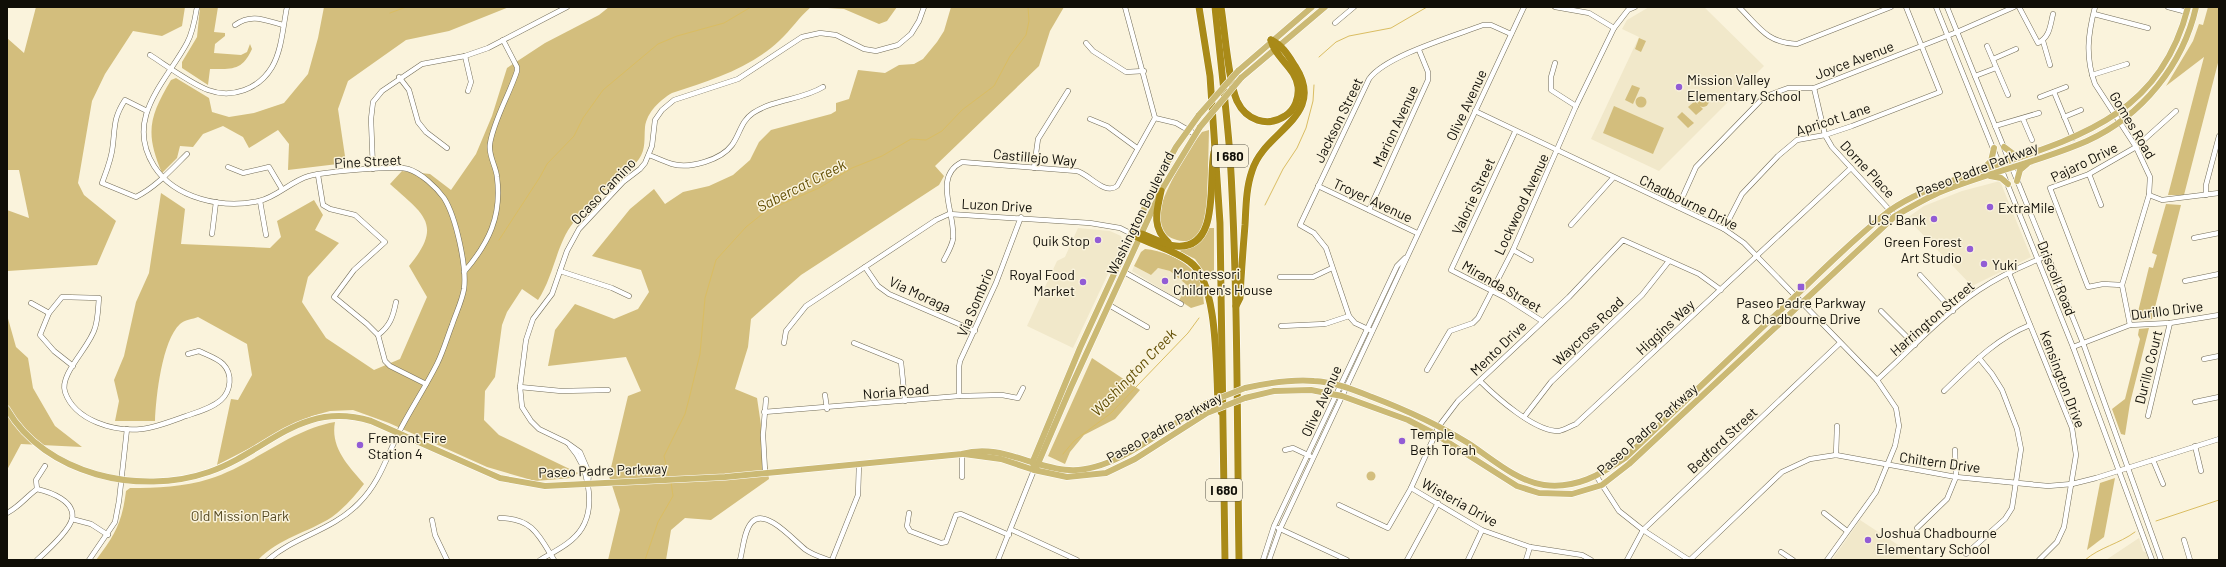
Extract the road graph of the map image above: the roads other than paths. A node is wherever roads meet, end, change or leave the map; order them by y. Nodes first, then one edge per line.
1 (197, 7) edge
2 (287, 7) edge
3 (567, 7) edge
4 (924, 7) edge
5 (1125, 7) edge
6 (1198, 7) edge
7 (1215, 7) edge
8 (1221, 7) edge
9 (1312, 7) edge
10 (1325, 7) edge
11 (1354, 7) edge
12 (1524, 7) edge
13 (1555, 7) edge
14 (1635, 7) edge
15 (1739, 7) edge
16 (1891, 7) edge
17 (1906, 7) edge
18 (1936, 7) edge
19 (1947, 7) edge
20 (2014, 7) edge
21 (2019, 7) edge
22 (2096, 7) edge
23 (2168, 7) edge
24 (2196, 7) edge
25 (2187, 9) edge
26 (2053, 14) dead end
27 (2094, 14) junction
28 (1335, 23) dead end
29 (283, 25) junction
30 (235, 26) dead end
31 (1614, 28) junction
32 (2148, 28) dead end
33 (1957, 32) junction
34 (1511, 34) junction
35 (1948, 36) junction
36 (503, 40) junction
37 (1271, 40) junction
38 (2042, 41) junction
39 (1086, 43) dead end
40 (1279, 44) junction
41 (1921, 46) junction
42 (1987, 46) dead end
43 (2182, 48) junction
44 (2016, 49) dead end
45 (1273, 50) junction
46 (1419, 50) junction
47 (150, 55) dead end
48 (465, 56) junction
49 (1993, 59) junction
50 (1556, 63) dead end
51 (2127, 64) dead end
52 (2050, 65) dead end
53 (171, 68) junction
54 (1996, 68) junction
55 (1144, 71) junction
56 (2092, 74) junction
57 (1975, 76) junction
58 (399, 77) junction
59 (2066, 87) dead end
60 (823, 88) dead end
61 (1814, 88) junction
62 (468, 90) dead end
63 (1068, 92) dead end
64 (2054, 92) junction
65 (2008, 95) dead end
66 (2040, 97) dead end
67 (1576, 106) junction
68 (2081, 110) dead end
69 (147, 111) junction
70 (1475, 111) junction
71 (2176, 111) dead end
72 (2039, 113) dead end
73 (2115, 116) junction
74 (2064, 117) junction
75 (1155, 118) junction
76 (1090, 119) dead end
77 (2023, 119) junction
78 (2119, 122) junction
79 (1995, 126) junction
80 (1188, 129) junction
81 (1515, 132) junction
82 (1195, 134) junction
83 (1825, 135) junction
84 (2219, 136) edge
85 (2073, 138) junction
86 (2032, 140) dead end
87 (1216, 142) junction
88 (2004, 147) junction
89 (2136, 147) junction
90 (447, 148) dead end
91 (1137, 148) junction
92 (1994, 148) junction
93 (1558, 151) junction
94 (187, 154) dead end
95 (650, 155) junction
96 (2024, 156) junction
97 (2009, 161) junction
98 (2030, 161) junction
99 (2001, 164) junction
100 (228, 167) dead end
101 (1034, 168) junction
102 (1851, 168) junction
103 (2011, 168) junction
104 (373, 169) junction
105 (1981, 170) junction
106 (2003, 170) junction
107 (2089, 174) junction
108 (318, 175) junction
109 (1986, 176) junction
110 (163, 178) junction
111 (1613, 178) junction
112 (2017, 181) junction
113 (2008, 184) junction
114 (1318, 186) junction
115 (282, 189) junction
116 (1161, 191) junction
117 (2219, 193) edge
118 (2149, 195) junction
119 (2206, 195) junction
120 (260, 201) junction
121 (216, 202) junction
122 (2101, 205) dead end
123 (1678, 207) junction
124 (1369, 210) junction
125 (1891, 210) junction
126 (949, 214) junction
127 (1895, 216) junction
128 (1020, 217) junction
129 (1571, 225) dead end
130 (1724, 229) junction
131 (1418, 233) junction
132 (212, 234) dead end
133 (1132, 234) junction
134 (2219, 234) edge
135 (266, 235) dead end
136 (1141, 236) junction
137 (2194, 238) dead end
138 (1175, 246) junction
139 (1513, 250) junction
140 (2048, 256) junction
141 (1758, 257) junction
142 (944, 260) dead end
143 (1531, 260) dead end
144 (2038, 260) junction
145 (1669, 261) junction
146 (865, 267) junction
147 (1332, 268) junction
148 (1451, 270) joint
149 (560, 271) junction
150 (464, 272) junction
151 (1124, 272) junction
152 (2008, 273) junction
153 (2219, 274) edge
154 (1920, 275) dead end
155 (1280, 276) dead end
156 (2185, 281) dead end
157 (2122, 285) junction
158 (1721, 290) junction
159 (1492, 292) junction
160 (630, 296) dead end
161 (1795, 297) junction
162 (396, 302) dead end
163 (31, 303) dead end
164 (1801, 303) junction
165 (1181, 304) dead end
166 (1109, 305) junction
167 (1236, 306) junction
168 (1881, 310) dead end
169 (1953, 310) junction
170 (49, 313) junction
171 (2219, 314) edge
172 (1349, 316) junction
173 (1542, 321) junction
174 (2170, 323) junction
175 (2030, 325) junction
176 (2130, 325) junction
177 (1281, 326) dead end
178 (1147, 327) dead end
179 (1369, 330) junction
180 (975, 331) junction
181 (378, 336) junction
182 (784, 343) dead end
183 (1840, 343) junction
184 (2083, 343) junction
185 (854, 344) dead end
186 (1915, 345) junction
187 (2073, 347) junction
188 (188, 354) dead end
189 (2219, 356) edge
190 (1979, 358) junction
191 (2204, 359) dead end
192 (73, 366) junction
193 (1427, 370) dead end
194 (1877, 380) junction
195 (1480, 381) junction
196 (426, 384) junction
197 (1343, 386) junction
198 (520, 387) junction
199 (1024, 388) dead end
200 (608, 390) dead end
201 (1944, 391) dead end
202 (825, 396) dead end
203 (959, 396) junction
204 (1339, 396) junction
205 (2219, 397) edge
206 (766, 399) dead end
207 (906, 401) junction
208 (2195, 402) dead end
209 (7, 409) edge
210 (827, 409) junction
211 (764, 412) junction
212 (2148, 416) dead end
213 (1524, 417) junction
214 (1224, 420) junction
215 (1439, 426) junction
216 (1837, 426) dead end
217 (127, 429) junction
218 (398, 434) junction
219 (1435, 434) junction
220 (2219, 439) edge
221 (2195, 446) junction
222 (1285, 450) dead end
223 (1955, 450) dead end
224 (962, 454) junction
225 (1308, 455) junction
226 (1836, 455) junction
227 (1314, 457) junction
228 (2153, 460) junction
229 (1033, 461) junction
230 (1040, 463) junction
231 (859, 464) junction
232 (1887, 465) junction
233 (45, 466) dead end
234 (2128, 467) junction
235 (1034, 470) junction
236 (2120, 470) junction
237 (765, 471) junction
238 (2201, 471) dead end
239 (962, 477) dead end
240 (1597, 477) junction
241 (1956, 478) junction
242 (121, 480) junction
243 (2017, 483) junction
244 (588, 484) junction
245 (2072, 484) junction
246 (2163, 484) dead end
247 (1602, 485) junction
248 (1411, 488) junction
249 (37, 490) junction
250 (1438, 503) junction
251 (1339, 505) dead end
252 (7, 513) edge
253 (909, 513) dead end
254 (1824, 513) dead end
255 (500, 518) dead end
256 (72, 519) junction
257 (432, 520) dead end
258 (1274, 526) junction
259 (1917, 528) dead end
260 (1280, 529) junction
261 (1482, 530) junction
262 (1643, 530) junction
263 (1847, 531) junction
264 (1010, 532) junction
265 (108, 535) junction
266 (2184, 540) dead end
267 (1530, 547) junction
268 (1781, 552) dead end
269 (550, 554) junction
270 (1966, 554) dead end
271 (1068, 558) edge
272 (1580, 558) edge
273 (37, 560) edge
274 (89, 560) edge
275 (268, 560) edge
276 (447, 560) edge
277 (540, 560) edge
278 (554, 560) edge
279 (740, 560) edge
280 (829, 560) edge
281 (832, 560) edge
282 (998, 560) edge
283 (1077, 560) edge
284 (1225, 560) edge
285 (1239, 560) edge
286 (1263, 560) edge
287 (1269, 560) edge
288 (1347, 560) edge
289 (1407, 560) edge
290 (1468, 560) edge
291 (1526, 560) edge
292 (1591, 560) edge
293 (1627, 560) edge
294 (1690, 560) edge
295 (1793, 560) edge
296 (1827, 560) edge
297 (2039, 560) edge
298 (2152, 560) edge
299 (2161, 560) edge
300 (2190, 560) edge

1 - 53 street, Pine Street
2 - 29 street
3 - 36 street
4 - 95 street, Ocaso Camino
5 - 55 street
6 - 87 highway, I 680
7 - 167 highway, I 680
8 - 45 highway
9 - 37 main road, Washington Boulevard
10 - 40 main road, Washington Boulevard
11 - 28 street
12 - 34 street, Olive Avenue
13 - 31 street
14 - 31 street, Lockwood Avenue
15 - 16 street
17 - 41 street
18 - 35 street, Driscoll Road
19 - 33 street, Driscoll Road
20 - 33 street, Joyce Avenue
21 - 38 street
22 - 27 street, Gomes Road
23 - 25 street
24 - 43 main road, Paseo Padre Parkway
25 - 43 main road
25 - 73 main road, Paseo Padre Parkway
26 - 38 street
27 - 32 street
27 - 56 street, Gomes Road
29 - 30 street
29 - 53 street
31 - 67 street, Lockwood Avenue
33 - 35 street, Joyce Avenue
33 - 57 street, Driscoll Road
34 - 46 street, Jackson Street
34 - 70 street, Olive Avenue
35 - 41 street, Joyce Avenue
35 - 92 street, Driscoll Road
36 - 48 street
36 - 150 street
37 - 40 highway
37 - 45 highway
37 - 80 main road, Washington Boulevard, bridge
38 - 52 street
39 - 55 street
40 - 45 main road, Washington Boulevard
40 - 167 highway
41 - 61 street, Joyce Avenue
41 - 83 street, Apricot Lane
42 - 49 street
43 - 78 main road, Paseo Padre Parkway
44 - 49 street
45 - 82 main road, Washington Boulevard, bridge
46 - 114 street, Jackson Street
46 - 124 street, Marion Avenue
47 - 53 street
48 - 58 street
48 - 62 street
49 - 54 street
50 - 67 street
51 - 56 street
53 - 69 street, Pine Street
54 - 57 street
54 - 65 street
55 - 75 street
56 - 73 street, Gomes Road
57 - 79 street, Driscoll Road
58 - 90 street
58 - 104 street
59 - 64 street
60 - 95 street
61 - 83 street, Dorne Place
61 - 123 street, Joyce Avenue
63 - 101 street
64 - 66 street
64 - 74 street
67 - 93 street, Lockwood Avenue
68 - 74 street
69 - 110 street, Pine Street
69 - 110 street
70 - 81 street, Chadbourne Drive
70 - 131 street, Olive Avenue
71 - 89 street, Pajaro Drive
72 - 77 street
73 - 78 street, Gomes Road
73 - 85 main road, Paseo Padre Parkway
74 - 85 street
75 - 80 street
75 - 91 street, Castillejo Way
76 - 91 street
77 - 79 street
77 - 86 street
78 - 89 street, Gomes Road
78 - 98 main road, Paseo Padre Parkway
79 - 88 street, Driscoll Road
80 - 82 street
80 - 133 main road, Washington Boulevard
81 - 93 street, Chadbourne Drive
81 - 148 street, Valorie Street
82 - 116 main road, Washington Boulevard
83 - 102 street, Dorne Place
83 - 130 street, Apricot Lane
84 - 119 street
85 - 96 main road, Paseo Padre Parkway
87 - 138 highway
87 - 214 highway, I 680
88 - 96 main road
88 - 97 street, Driscoll Road
89 - 107 street, Pajaro Drive
89 - 118 street, Gomes Road
91 - 101 street, Castillejo Way
92 - 99 street, Driscoll Road
92 - 105 main road
93 - 111 street, Chadbourne Drive
93 - 139 street, Lockwood Avenue
94 - 110 street
95 - 149 street, Ocaso Camino
96 - 97 main road, Paseo Padre Parkway
97 - 99 main road, Paseo Padre Parkway
97 - 103 street, Driscoll Road
98 - 103 main road, Paseo Padre Parkway
98 - 112 main road
99 - 105 main road, Paseo Padre Parkway
99 - 106 street, Driscoll Road
100 - 115 street
101 - 126 street, Castillejo Way
102 - 125 street, Dorne Place
102 - 141 street, Higgins Way
103 - 106 main road, Paseo Padre Parkway
103 - 112 street, Driscoll Road
104 - 108 street, Pine Street
104 - 150 street, Pine Street
105 - 125 main road, Paseo Padre Parkway
106 - 109 main road, Paseo Padre Parkway
106 - 113 street, Driscoll Road
107 - 122 street
107 - 157 street, Pajaro Drive
108 - 115 street, Pine Street
108 - 181 street
109 - 113 main road
109 - 127 main road, Paseo Padre Parkway
110 - 121 street, Pine Street
111 - 123 street, Chadbourne Drive
111 - 129 street
112 - 140 street, Driscoll Road
113 - 144 street, Driscoll Road
114 - 124 street, Troyer Avenue
114 - 147 street, Jackson Street
115 - 120 street, Pine Street
116 - 136 main road, Washington Boulevard
116 - 138 highway
117 - 119 street
118 - 119 street
118 - 157 street, Gomes Road
120 - 121 street, Pine Street
120 - 135 street
121 - 132 street
123 - 130 street, Chadbourne Drive
124 - 131 street, Troyer Avenue
125 - 127 street, Dorne Place
125 - 161 main road, Paseo Padre Parkway
126 - 128 street, Luzon Drive
126 - 142 street
126 - 146 street, Luzon Drive
127 - 164 main road, Paseo Padre Parkway
128 - 133 street, Luzon Drive
128 - 180 street, Via Sombrio
130 - 141 street, Chadbourne Drive
131 - 179 street, Olive Avenue
133 - 136 highway
133 - 229 main road, Washington Boulevard
134 - 137 street
136 - 138 highway
136 - 151 main road, Washington Boulevard
136 - 214 highway
139 - 143 street
139 - 159 street, Lockwood Avenue
140 - 144 street, Harrington Street
140 - 184 street, Driscoll Road
141 - 158 street, Higgins Way
141 - 161 street, Chadbourne Drive
144 - 152 street, Harrington Street
144 - 187 street, Driscoll Road
145 - 158 street
145 - 173 street, Mento Drive
145 - 213 street, Waycross Road
146 - 180 street, Via Moraga
146 - 182 street, Luzon Drive
147 - 155 street
147 - 172 street
148 - 159 street, Miranda Street
149 - 160 street
149 - 198 street, Ocaso Camino
150 - 196 street, Pine Street
151 - 165 street
151 - 166 main road, Washington Boulevard
152 - 169 street, Harrington Street
152 - 175 street, Kensington Drive
153 - 156 street
154 - 169 street
157 - 176 street, Gomes Road
158 - 213 street, Higgins Way
159 - 173 street, Miranda Street
159 - 193 street, Lockwood Avenue
161 - 164 street, Chadbourne Drive
161 - 240 main road, Paseo Padre Parkway
162 - 181 street
163 - 170 street
164 - 183 street, Chadbourne Drive
164 - 247 main road, Paseo Padre Parkway
166 - 178 street
166 - 230 main road, Washington Boulevard
167 - 285 highway, I 680
168 - 186 street
169 - 186 street, Harrington Street
170 - 192 street
170 - 192 street
171 - 174 street, Durillo Drive
172 - 177 street
172 - 179 street
173 - 195 street, Mento Drive
174 - 176 street, Durillo Drive
174 - 212 street, Durillo Court
175 - 190 street
175 - 245 street, Kensington Drive
176 - 184 street, Durillo Drive
179 - 197 street, Olive Avenue
180 - 203 street, Via Sombrio
181 - 196 street
183 - 194 street, Chadbourne Drive
183 - 262 street, Bedford Street
184 - 187 street, Durillo Drive
184 - 234 street, Driscoll Road
185 - 207 street
186 - 194 street, Harrington Street
187 - 236 street, Driscoll Road
188 - 217 street
189 - 191 street
190 - 201 street
190 - 243 street
192 - 217 street
194 - 232 street, Chadbourne Drive
195 - 213 street, Higgins Way
195 - 215 street, Mento Drive
196 - 218 street, Pine Street
197 - 204 street, Olive Avenue
197 - 215 main road, Paseo Padre Parkway
197 - 230 main road, Paseo Padre Parkway, bridge
198 - 200 street
198 - 244 street, Ocaso Camino
199 - 203 street, Noria Road
202 - 210 street
203 - 207 street, Noria Road
204 - 219 main road, Paseo Padre Parkway
204 - 225 street, Olive Avenue
204 - 227 street, Olive Avenue
204 - 235 main road, Paseo Padre Parkway, bridge
205 - 208 street
206 - 211 street
207 - 210 street, Noria Road
209 - 242 main road, Paseo Padre Parkway
210 - 211 street, Noria Road
211 - 237 street
214 - 284 highway, I 680
215 - 219 street, Mento Drive
215 - 240 main road, Paseo Padre Parkway
216 - 226 street
217 - 242 street
218 - 242 main road, Paseo Padre Parkway
218 - 244 main road, Paseo Padre Parkway
218 - 275 street, Pine Street
219 - 247 main road, Paseo Padre Parkway
219 - 248 street, Mento Drive
220 - 221 street, Chiltern Drive
221 - 228 street, Chiltern Drive
221 - 238 street
222 - 225 street
223 - 241 street
224 - 229 main road, Paseo Padre Parkway
224 - 231 main road, Paseo Padre Parkway
224 - 235 main road, Paseo Padre Parkway
224 - 239 street
225 - 227 street
225 - 258 street, Olive Avenue
226 - 232 street, Chiltern Drive
226 - 294 street, Chiltern Drive
227 - 260 street, Olive Avenue
228 - 234 street, Chiltern Drive
228 - 246 street
229 - 230 main road, Paseo Padre Parkway
229 - 235 main road, Washington Boulevard
230 - 235 main road, Washington Boulevard
231 - 237 main road, Paseo Padre Parkway
231 - 281 street
232 - 241 street, Chiltern Drive
232 - 263 street, Chadbourne Drive
233 - 249 street
234 - 236 street, Chiltern Drive
234 - 299 street, Driscoll Road
235 - 264 street, Washington Boulevard
236 - 245 street, Chiltern Drive
236 - 298 street, Driscoll Road
237 - 244 main road, Paseo Padre Parkway
240 - 247 street
241 - 243 street, Chiltern Drive
241 - 259 street
242 - 265 street
243 - 245 street, Chiltern Drive
243 - 270 street
244 - 269 street, Ocaso Camino
245 - 297 street, Kensington Drive
247 - 262 street
248 - 250 street, Wisteria Drive
248 - 251 street, Mento Drive
249 - 252 street
249 - 256 street
250 - 261 street, Wisteria Drive
250 - 289 street
253 - 264 street
254 - 263 street
255 - 269 street
256 - 265 street
256 - 273 street
257 - 276 street
258 - 260 street
258 - 286 street, Olive Avenue
260 - 287 street, Olive Avenue
260 - 288 street
261 - 267 street, Wisteria Drive
261 - 290 street
262 - 293 street, Bedford Street
262 - 294 street
263 - 296 street, Chadbourne Drive
264 - 271 street
264 - 282 street, Washington Boulevard
265 - 274 street
266 - 300 street
267 - 272 street, Wisteria Drive
267 - 291 street
268 - 295 street
269 - 277 street, Ocaso Camino
269 - 278 street
271 - 283 street
272 - 292 street, Wisteria Drive
279 - 280 street

